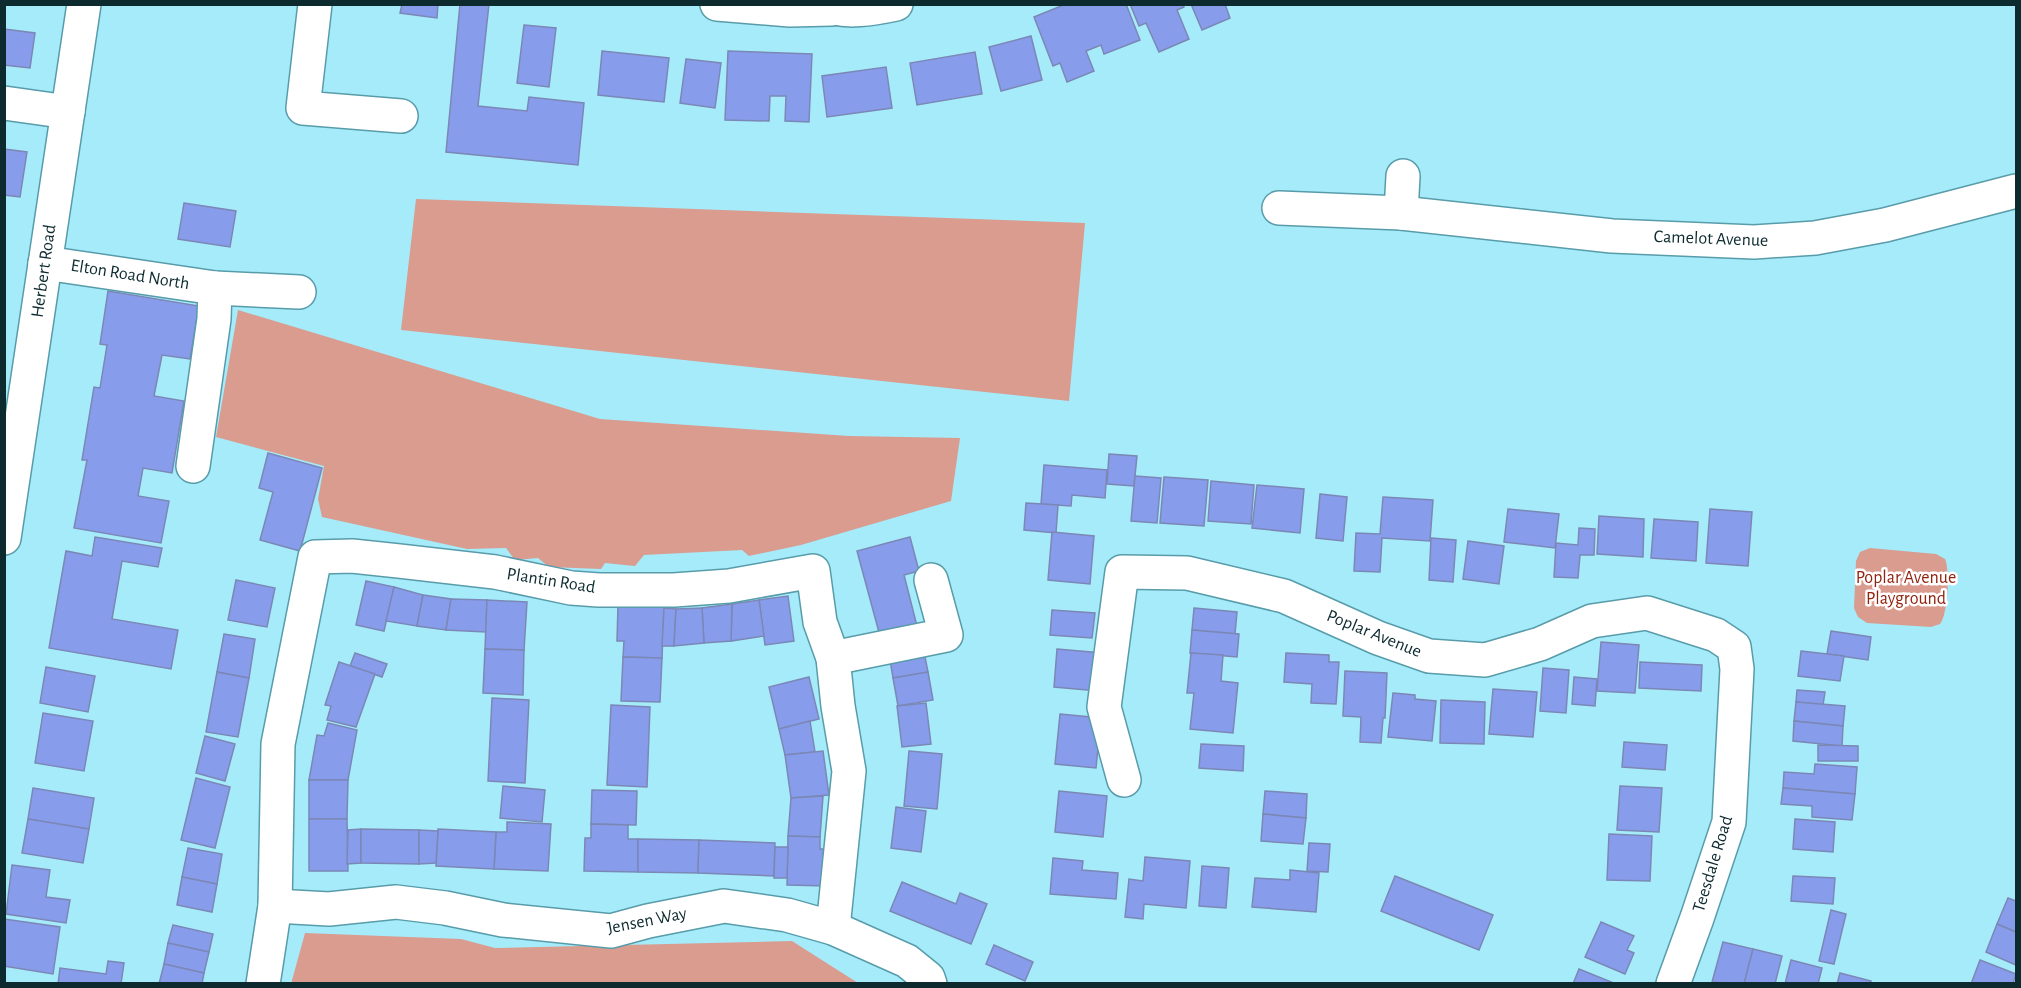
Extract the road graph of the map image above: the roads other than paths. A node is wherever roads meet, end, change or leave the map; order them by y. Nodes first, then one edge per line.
1 (84, 4) edge
2 (315, 4) edge
3 (717, 4) edge
4 (896, 4) edge
5 (828, 7) edge
6 (4, 103) edge
7 (68, 112) junction
8 (401, 116) dead end
9 (1404, 176) dead end
10 (2016, 191) edge
11 (1279, 208) dead end
12 (1401, 213) junction
13 (45, 263) junction
14 (215, 288) junction
15 (299, 292) dead end
16 (13, 419) edge
17 (193, 466) dead end
18 (4, 538) edge
19 (931, 580) dead end
20 (833, 658) junction
21 (1734, 741) joint
22 (1124, 780) dead end
23 (275, 906) junction
24 (833, 928) junction
25 (263, 984) edge
26 (930, 984) edge
27 (1673, 984) edge

1 - 7 street, Herbert Road
2 - 8 street
3 - 5 street
4 - 5 street
6 - 7 street
7 - 13 street, Herbert Road
9 - 12 street
10 - 12 street, Camelot Avenue
11 - 12 street, Camelot Avenue
13 - 14 street, Elton Road North
13 - 16 street, Herbert Road
14 - 15 street, Elton Road North
14 - 17 street
16 - 18 street, Herbert Road
19 - 20 street
20 - 23 street, Plantin Road
20 - 24 street, Plantin Road
21 - 22 street, Poplar Avenue
21 - 27 street, Teesdale Road
23 - 24 street, Jensen Way
23 - 25 street
24 - 26 street, Jensen Way

